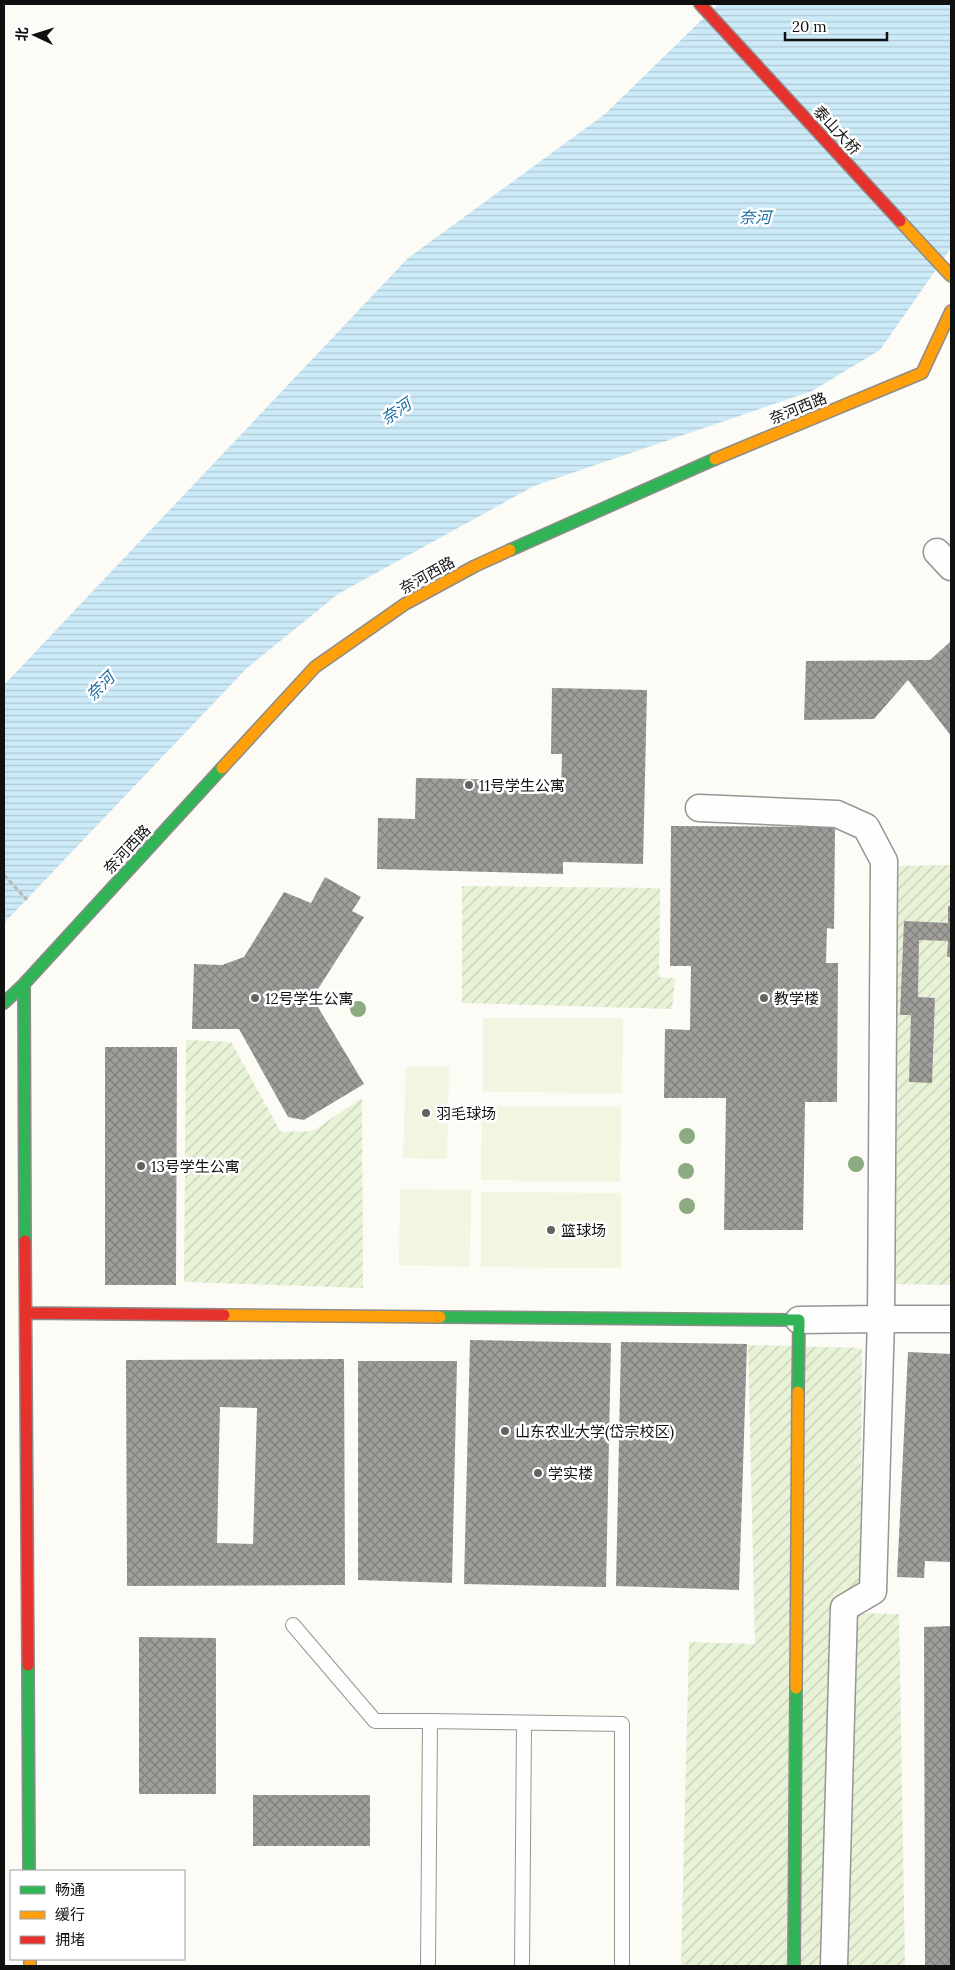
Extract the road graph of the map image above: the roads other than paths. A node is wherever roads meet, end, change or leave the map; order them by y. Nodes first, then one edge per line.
1 (700, 4) edge
2 (951, 276) edge
3 (951, 311) edge
4 (699, 808) dead end
5 (24, 984) junction
6 (4, 1003) edge
7 (26, 1313) junction
8 (882, 1319) junction
9 (951, 1319) edge
10 (799, 1320) junction
11 (293, 1625) dead end
12 (430, 1721) junction
13 (524, 1723) junction
14 (29, 1870) edge
15 (428, 1966) edge
16 (522, 1966) edge
17 (622, 1966) edge
18 (794, 1966) edge
19 (834, 1966) edge

1 - 2 street, 泰山大桥
3 - 5 street, 奈河西路
4 - 8 street
5 - 6 street, 奈河西路
5 - 7 street
7 - 10 street
7 - 14 street
8 - 9 street
8 - 10 street
8 - 19 street
10 - 18 street
11 - 12 lane
12 - 13 lane
12 - 15 lane
13 - 16 lane
13 - 17 lane

